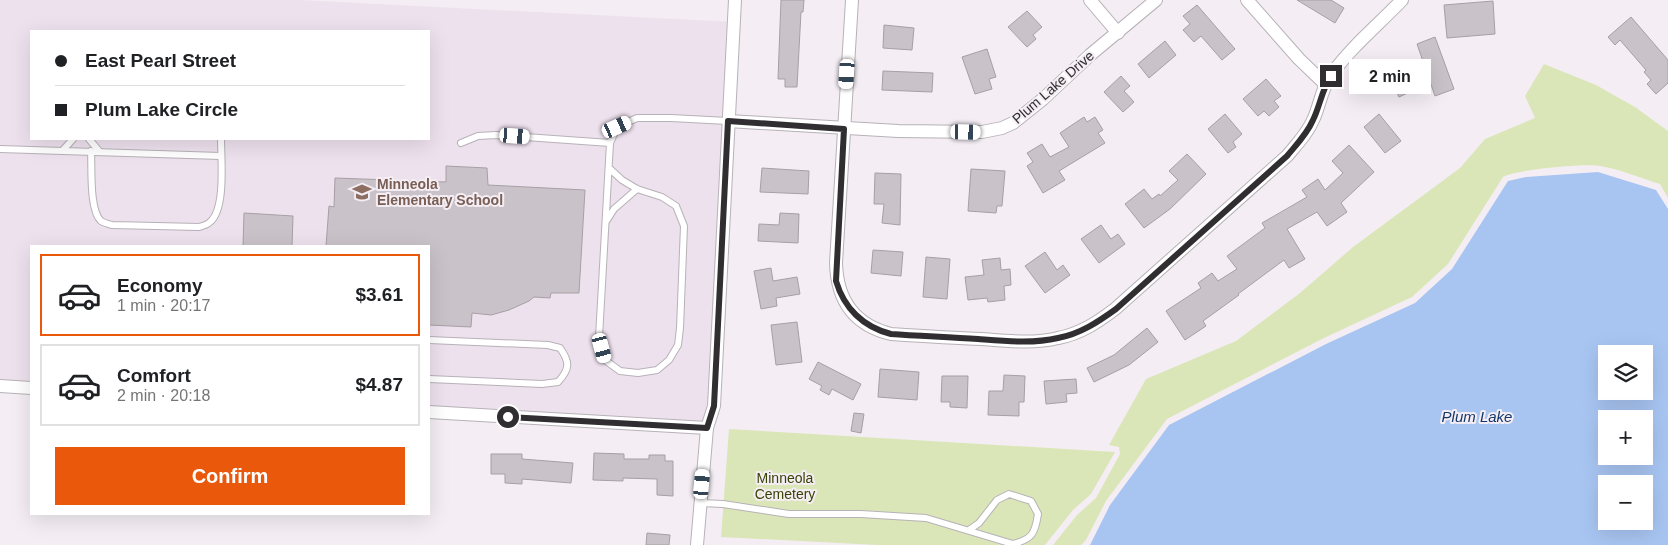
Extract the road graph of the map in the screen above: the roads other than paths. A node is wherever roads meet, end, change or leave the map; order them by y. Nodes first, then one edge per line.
1 (735, 0) edge
2 (852, 0) edge
3 (1090, 0) edge
4 (1156, 0) edge
5 (1247, 0) edge
6 (1402, 0) edge
7 (1118, 33) junction
8 (1325, 84) junction
9 (728, 121) junction
10 (844, 129) junction
11 (72, 140) edge
12 (90, 140) edge
13 (221, 140) edge
14 (461, 143) dead end
15 (610, 143) junction
16 (0, 149) edge
17 (63, 150) junction
18 (91, 151) junction
19 (99, 151) junction
20 (221, 156) junction
21 (609, 168) junction
22 (637, 189) junction
23 (606, 222) junction
24 (430, 340) edge
25 (430, 380) edge
26 (0, 386) edge
27 (30, 388) edge
28 (430, 412) edge
29 (707, 428) junction
30 (701, 503) junction
31 (969, 530) junction
32 (697, 545) edge

1 - 9 street
2 - 10 street
3 - 7 street
4 - 7 street, Plum Lake Drive
5 - 8 street
6 - 8 street
7 - 10 street, Plum Lake Drive
8 - 10 street
9 - 10 street, Plum Lake Drive
9 - 15 lane
9 - 29 street
11 - 17 lane
12 - 19 lane
13 - 20 lane
14 - 15 lane
15 - 21 lane
16 - 17 lane
17 - 18 lane
18 - 19 lane
18 - 20 lane
19 - 20 lane
21 - 22 lane
21 - 23 lane
22 - 23 lane
22 - 23 lane
24 - 25 lane
26 - 27 street
28 - 29 street
29 - 30 street
30 - 31 lane
30 - 32 street
31 - 31 lane

